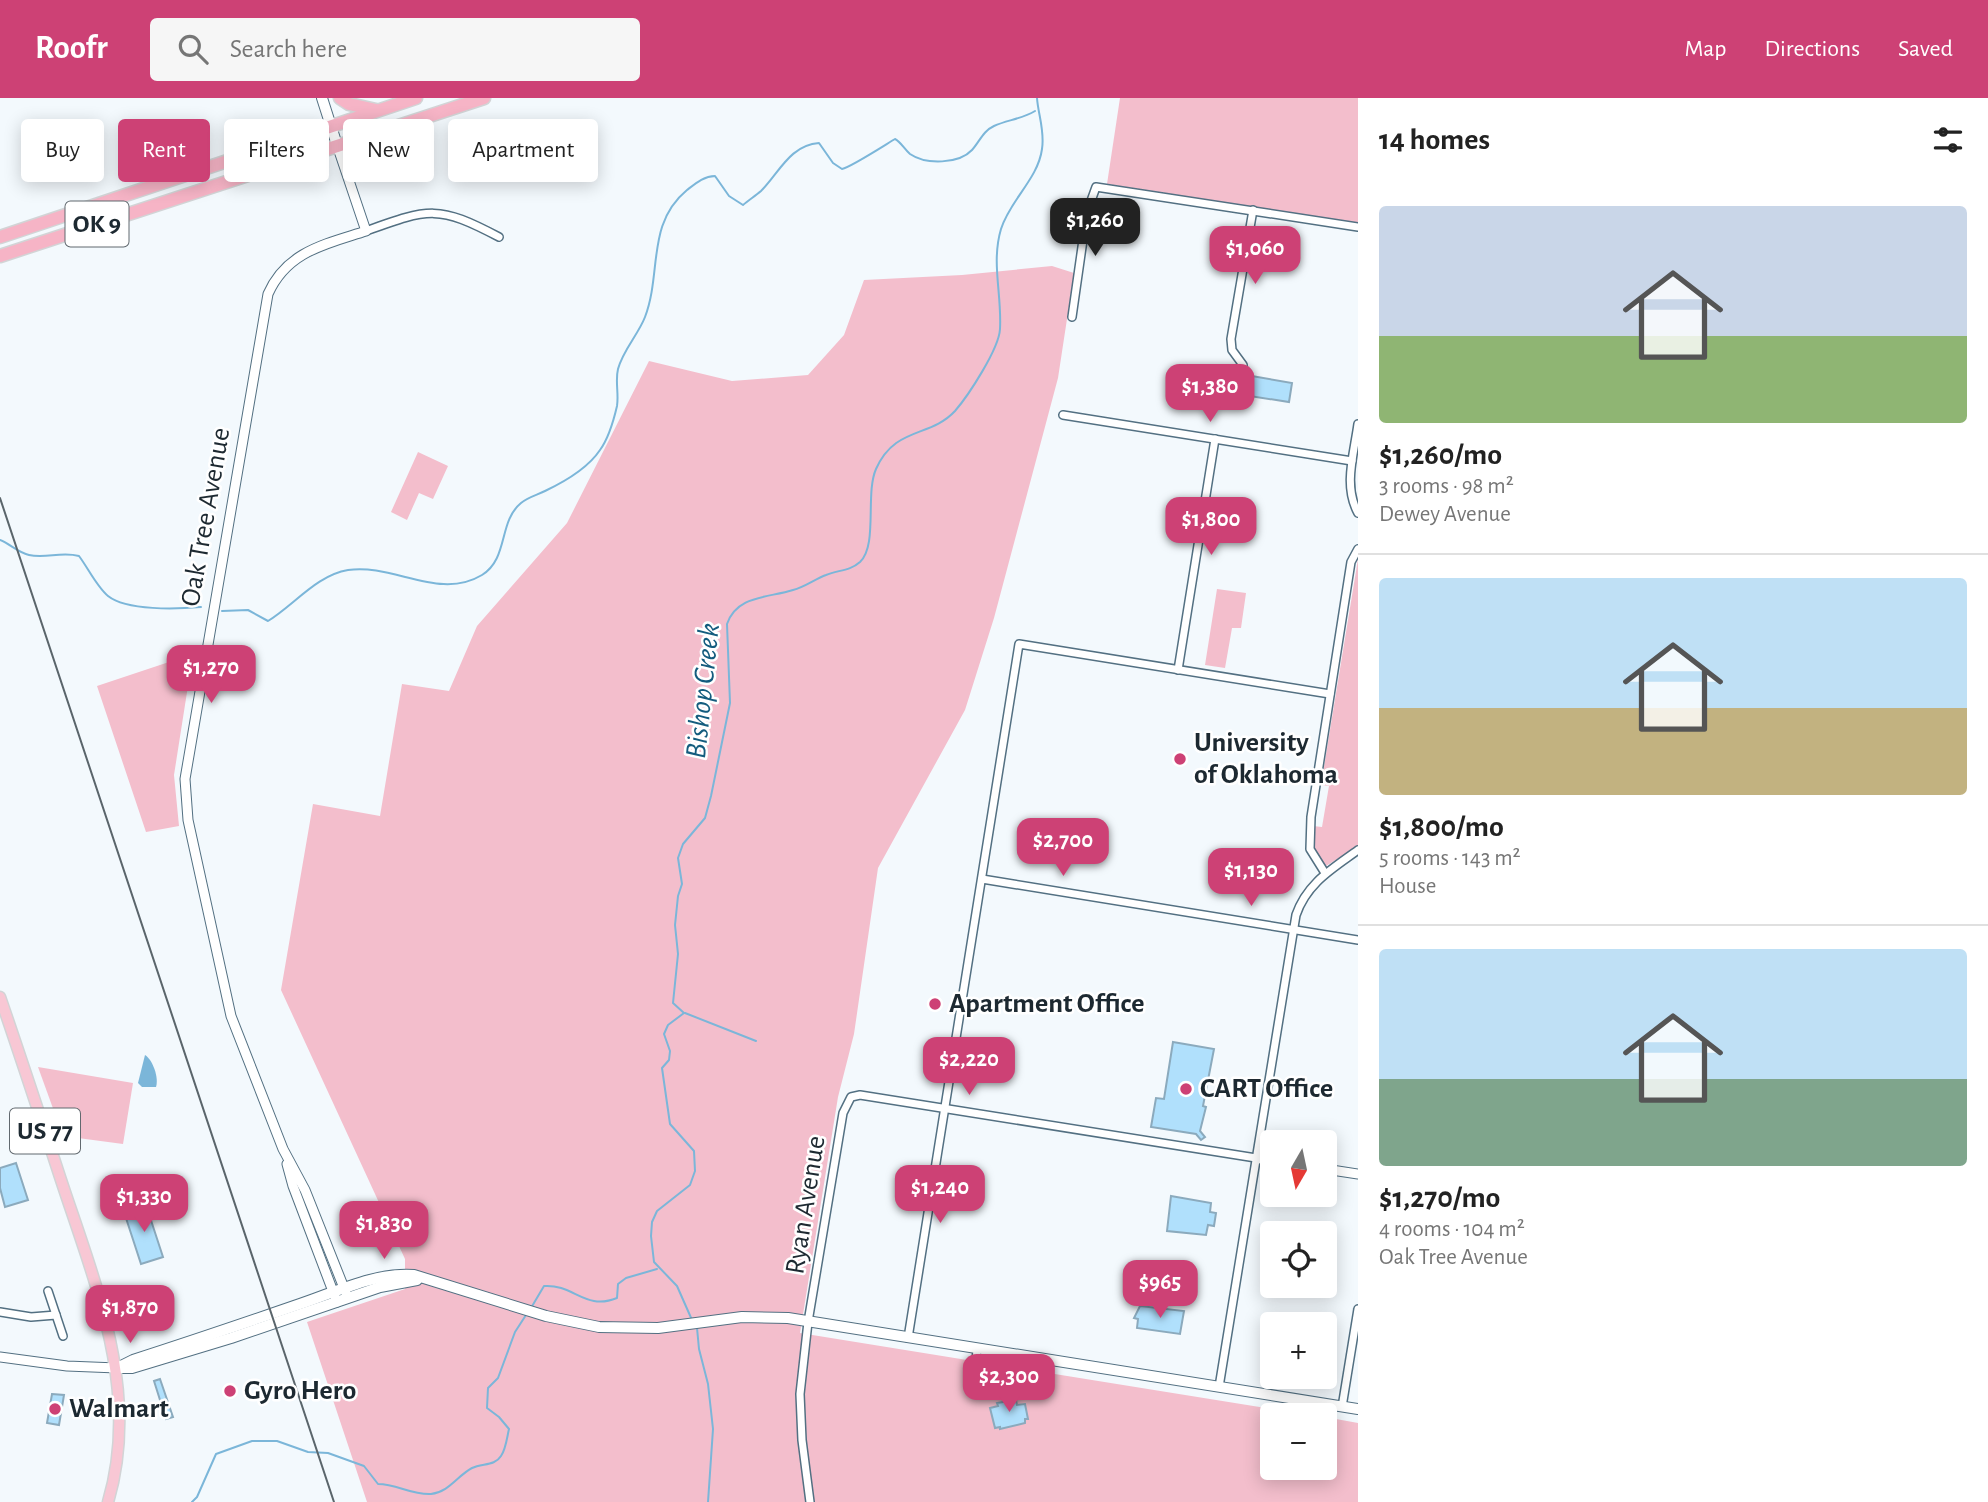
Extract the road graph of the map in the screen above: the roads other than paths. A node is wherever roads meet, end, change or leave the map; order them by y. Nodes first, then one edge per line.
1 (322, 98) edge
2 (340, 98) edge
3 (416, 98) edge
4 (484, 98) edge
5 (378, 110) junction
6 (331, 125) junction
7 (337, 145) junction
8 (1253, 210) junction
9 (1358, 227) edge
10 (366, 231) junction
11 (0, 237) edge
12 (499, 237) dead end
13 (0, 256) edge
14 (1072, 317) dead end
15 (1243, 365) dead end
16 (1063, 415) dead end
17 (1358, 424) edge
18 (1215, 439) junction
19 (1352, 461) junction
20 (1358, 513) edge
21 (1358, 550) edge
22 (1178, 670) junction
23 (1330, 694) junction
24 (1358, 850) edge
25 (1325, 873) junction
26 (982, 879) junction
27 (1293, 929) junction
28 (1358, 940) edge
29 (0, 998) edge
30 (945, 1108) junction
31 (1256, 1158) junction
32 (1260, 1159) edge
33 (1337, 1171) edge
34 (1358, 1174) edge
35 (311, 1219) junction
36 (48, 1291) dead end
37 (346, 1294) junction
38 (335, 1297) junction
39 (1358, 1309) edge
40 (0, 1312) edge
41 (56, 1315) junction
42 (808, 1322) junction
43 (63, 1336) dead end
44 (908, 1338) junction
45 (977, 1349) junction
46 (0, 1357) edge
47 (117, 1368) junction
48 (986, 1380) dead end
49 (1219, 1387) junction
50 (1342, 1407) junction
51 (1358, 1409) edge
52 (108, 1502) edge
53 (810, 1502) edge

1 - 6 main road
2 - 5 highway
3 - 5 highway, OK 9
4 - 7 highway, OK 9
5 - 6 highway, OK 9
6 - 7 main road
6 - 11 highway, OK 9
7 - 10 street
7 - 13 highway, OK 9
8 - 9 street
8 - 14 street
8 - 15 street
10 - 12 street
10 - 35 street, Oak Tree Avenue
16 - 18 street
17 - 19 street
18 - 19 street
18 - 22 street
19 - 20 street
21 - 23 street
22 - 23 street
22 - 26 street
23 - 25 street
24 - 25 street
25 - 27 street
26 - 27 street
26 - 30 street
27 - 28 street
27 - 31 street
29 - 47 main road, US 77
30 - 31 street
30 - 42 street, Ryan Avenue
30 - 44 street
31 - 32 street
31 - 49 street
33 - 34 street
35 - 37 street, Oak Tree Avenue
35 - 38 street, Oak Tree Avenue
36 - 41 street
37 - 38 main road
37 - 42 main road
38 - 47 main road
39 - 50 street
40 - 41 street
41 - 43 street
42 - 44 main road
42 - 53 street, Ryan Avenue
44 - 45 main road
45 - 48 street
45 - 49 main road
46 - 47 street
47 - 52 main road, US 77
49 - 50 main road
50 - 51 main road

